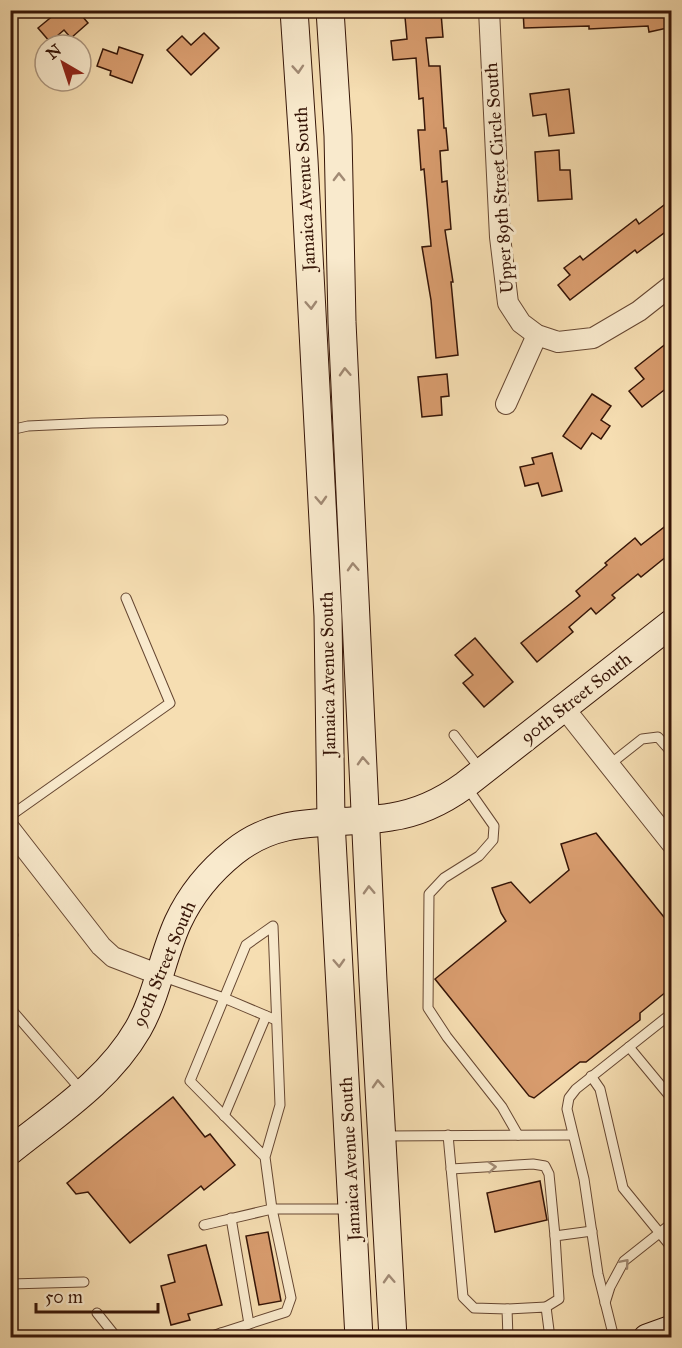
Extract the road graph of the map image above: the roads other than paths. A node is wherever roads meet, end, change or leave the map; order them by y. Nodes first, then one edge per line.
1 (294, 10) edge
2 (330, 10) edge
3 (489, 10) edge
4 (672, 285) edge
5 (537, 335) junction
6 (506, 404) dead end
7 (223, 420) dead end
8 (10, 429) edge
9 (126, 598) dead end
10 (672, 622) edge
11 (564, 708) junction
12 (454, 735) dead end
13 (672, 753) edge
14 (609, 765) junction
15 (474, 778) junction
16 (10, 816) edge
17 (366, 820) junction
18 (332, 821) junction
19 (10, 829) edge
20 (672, 844) edge
21 (10, 931) edge
22 (10, 937) edge
23 (160, 975) junction
24 (224, 998) junction
25 (10, 1008) edge
26 (672, 1013) edge
27 (266, 1016) junction
28 (276, 1020) junction
29 (629, 1047) junction
30 (591, 1076) junction
31 (84, 1093) junction
32 (672, 1099) edge
33 (224, 1116) junction
34 (448, 1135) junction
35 (518, 1135) junction
36 (571, 1135) junction
37 (381, 1136) junction
38 (10, 1151) edge
39 (265, 1157) junction
40 (451, 1169) junction
41 (272, 1209) junction
42 (353, 1209) junction
43 (231, 1218) junction
44 (672, 1223) edge
45 (204, 1225) dead end
46 (592, 1231) junction
47 (659, 1233) junction
48 (555, 1236) junction
49 (672, 1248) edge
50 (84, 1282) dead end
51 (10, 1284) edge
52 (605, 1303) junction
53 (546, 1307) junction
54 (507, 1309) junction
55 (97, 1313) dead end
56 (249, 1324) junction
57 (672, 1329) edge
58 (222, 1335) edge
59 (117, 1338) edge
60 (207, 1338) edge
61 (359, 1338) edge
62 (393, 1338) edge
63 (508, 1338) edge
64 (550, 1338) edge
65 (614, 1338) edge
66 (647, 1338) edge

1 -> 18 main road, Jamaica Avenue South
17 -> 2 main road, Jamaica Avenue South
3 - 5 street, Upper 89th Street Circle South
4 - 5 street
5 - 6 street
7 - 8 lane
9 - 16 lane
10 - 11 main road, 90th Street South
11 - 14 street
11 - 15 main road, 90th Street South
12 - 15 lane
13 - 14 lane
14 - 20 street
15 - 17 main road, 90th Street South
15 - 35 lane
17 - 18 main road, 90th Street South
37 -> 17 main road, Jamaica Avenue South
18 - 23 main road, 90th Street South
18 -> 42 main road, Jamaica Avenue South
19 - 23 street
21 - 22 lane
23 - 24 lane
23 - 31 main road, 90th Street South
24 - 27 lane
24 - 28 lane
24 - 33 lane
25 - 31 lane
26 - 29 lane
27 - 28 lane
27 - 33 lane
28 - 39 lane
29 - 30 lane
29 - 32 lane
30 - 36 lane
30 - 47 lane
31 - 38 main road, 90th Street South
33 - 39 lane
34 - 35 lane
34 - 37 lane
34 - 40 lane
35 - 36 lane
36 - 46 lane
62 -> 37 main road, Jamaica Avenue South
39 - 41 lane
40 -> 48 lane
40 - 54 lane
41 - 42 lane
41 - 43 lane
41 - 56 lane
42 - 61 main road, Jamaica Avenue South
43 - 45 lane
43 - 56 lane
44 - 47 lane
46 - 48 lane
46 - 52 lane
47 - 49 lane
52 -> 47 lane
48 - 53 lane
50 - 51 lane
52 - 65 lane
53 - 54 lane
53 - 64 lane
54 - 63 lane
55 - 59 lane
56 - 58 lane
57 - 66 main road
58 - 60 lane

